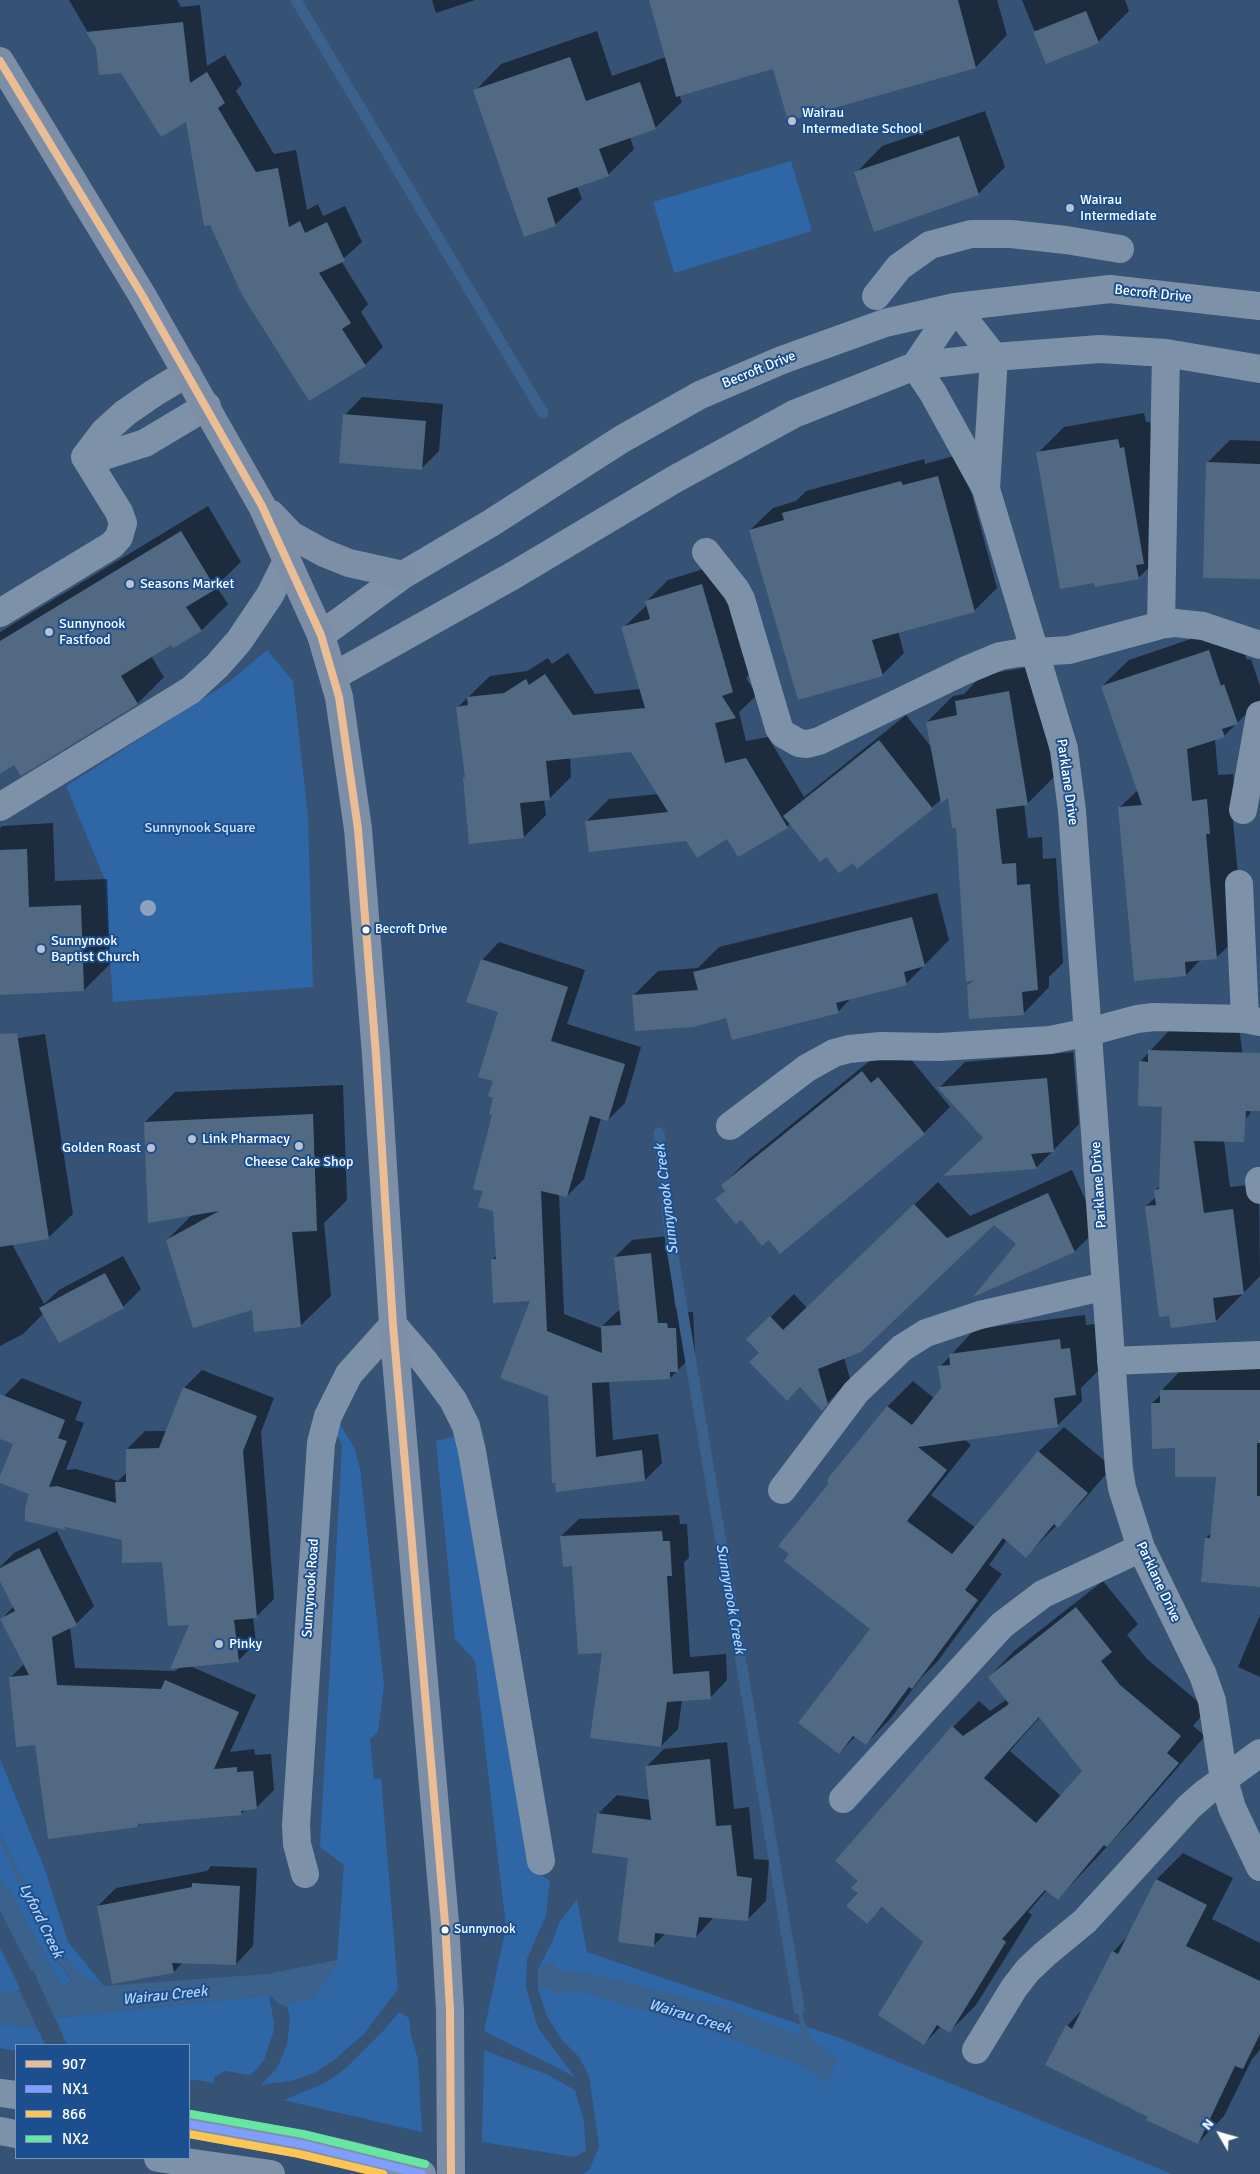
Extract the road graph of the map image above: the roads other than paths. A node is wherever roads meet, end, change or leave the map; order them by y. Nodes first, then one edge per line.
1 (0, 61) edge
2 (1120, 250) dead end
3 (876, 296) dead end
4 (1260, 306) edge
5 (955, 307) junction
6 (1166, 352) junction
7 (994, 356) junction
8 (915, 366) junction
9 (1260, 369) edge
10 (188, 373) junction
11 (207, 406) junction
12 (85, 457) junction
13 (986, 488) junction
14 (262, 506) junction
15 (706, 552) dead end
16 (287, 561) junction
17 (403, 575) junction
18 (0, 613) edge
19 (1161, 625) junction
20 (321, 634) junction
21 (1260, 646) edge
22 (1036, 652) junction
23 (334, 676) junction
24 (1260, 715) edge
25 (0, 807) edge
26 (1243, 810) dead end
27 (1239, 884) dead end
28 (1252, 1021) edge
29 (1089, 1032) junction
30 (730, 1126) dead end
31 (1106, 1286) junction
32 (393, 1325) junction
33 (1260, 1355) edge
34 (1111, 1361) junction
35 (782, 1490) dead end
36 (1141, 1548) junction
37 (1260, 1753) edge
38 (1224, 1780) junction
39 (843, 1798) dead end
40 (541, 1862) dead end
41 (1260, 1867) edge
42 (305, 1874) dead end
43 (976, 2050) dead end
44 (0, 2093) edge
45 (15, 2095) edge
46 (190, 2124) edge
47 (0, 2131) edge
48 (15, 2134) edge
49 (165, 2159) edge
50 (271, 2174) edge
51 (422, 2174) edge
52 (451, 2174) edge

1 - 10 main road
2 - 3 street
4 - 5 street, Becroft Drive
5 - 7 street
5 - 8 street
5 - 17 street, Becroft Drive
6 - 7 street
6 - 9 street
6 - 19 street
7 - 8 street
7 - 13 street, Parklane Drive
8 - 13 street, Parklane Drive
8 - 23 street
10 - 11 main road
10 - 12 street
11 - 12 street
11 - 14 main road
12 - 18 street
13 - 22 street, Parklane Drive
14 - 16 main road
14 - 17 main road
15 - 22 street
16 - 20 main road
16 - 25 street
17 - 20 street, Becroft Drive
19 - 21 street
19 - 22 street
20 - 23 main road
22 - 29 street, Parklane Drive
23 - 32 main road
24 - 26 street
27 - 28 street
28 - 29 street
29 - 30 street
29 - 31 street, Parklane Drive
31 - 34 street, Parklane Drive
31 - 35 street
32 - 40 street
32 - 42 street, Sunnynook Road
32 - 52 main road
33 - 34 street
34 - 36 street, Parklane Drive
36 - 38 street, Parklane Drive
36 - 39 street
37 - 38 street
38 - 41 street, Parklane Drive
38 - 43 street
44 - 45 street
46 - 51 street
47 - 48 street
49 - 50 street

